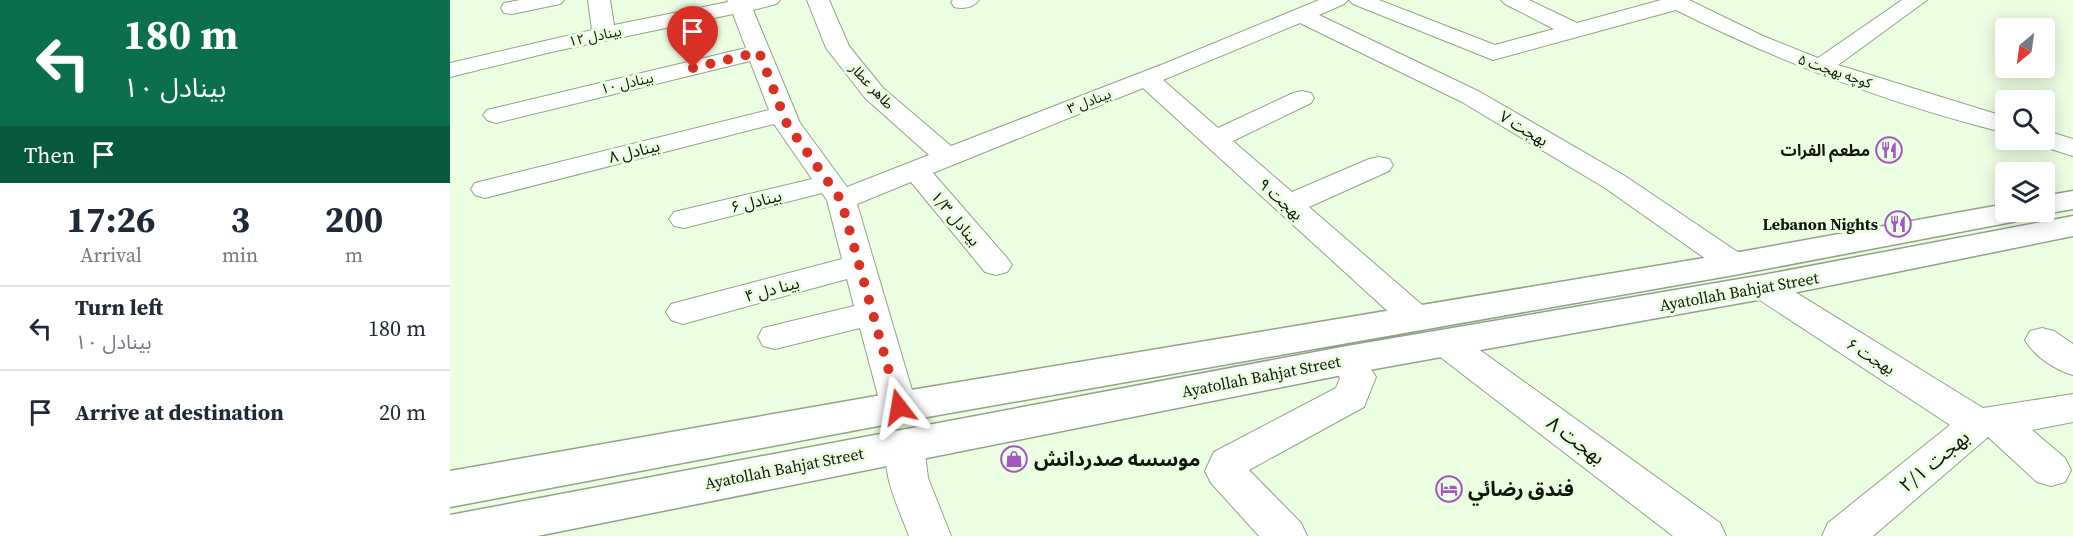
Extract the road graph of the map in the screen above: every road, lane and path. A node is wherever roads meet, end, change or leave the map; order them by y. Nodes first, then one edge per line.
1 (553, 0) edge
2 (599, 0) edge
3 (769, 0) edge
4 (818, 0) edge
5 (1360, 0) edge
6 (1512, 0) edge
7 (1916, 0) edge
8 (1675, 1) edge
9 (739, 2) edge
10 (1313, 6) edge
11 (512, 8) dead end
12 (1575, 31) junction
13 (604, 34) junction
14 (759, 52) junction
15 (1821, 66) junction
16 (450, 70) edge
17 (1147, 79) junction
18 (1302, 98) dead end
19 (783, 114) junction
20 (496, 115) dead end
21 (1995, 122) edge
22 (1215, 140) junction
23 (2055, 142) edge
24 (2073, 148) edge
25 (947, 157) junction
26 (1379, 165) dead end
27 (916, 170) junction
28 (485, 189) dead end
29 (835, 192) junction
30 (2073, 200) edge
31 (2055, 203) edge
32 (1288, 205) junction
33 (1995, 215) edge
34 (684, 219) dead end
35 (2073, 226) edge
36 (1734, 264) junction
37 (860, 265) junction
38 (996, 265) dead end
39 (1763, 287) junction
40 (683, 312) dead end
41 (874, 313) junction
42 (1416, 318) junction
43 (776, 337) dead end
44 (2042, 340) dead end
45 (1447, 344) junction
46 (1347, 360) junction
47 (2073, 362) edge
48 (2073, 408) edge
49 (1988, 422) junction
50 (902, 426) junction
51 (2052, 470) dead end
52 (450, 489) edge
53 (450, 534) edge
54 (930, 536) edge
55 (1286, 536) edge
56 (1705, 536) edge
57 (1843, 536) edge

1 - 11 street
2 - 13 street
3 - 9 street, بینادل ۱۲
4 - 25 street, طاهر عطار
5 - 12 street
6 - 12 street
7 - 15 street
8 - 12 street
8 - 15 street, کوچه بهجت ۵
9 - 13 street, بینادل ۱۲
9 - 14 street
10 - 17 street, بینادل ۳
10 - 36 street, بهجت ۷
13 - 16 street, بینادل ۱۲
14 - 19 street
14 - 20 street, بینادل ۱۰
15 - 21 street, کوچه بهجت ۵
17 - 22 street, بهجت ۹
17 - 25 street, بینادل ۳
18 - 22 street
19 - 28 street, بینادل ۸
19 - 29 street
22 - 32 street, بهجت ۹
23 - 24 street
25 - 27 street, بینادل ۳
26 - 32 street
27 - 29 street, بینادل ۳
27 - 38 street, بینادل ۱/۳
29 - 34 street, بینادل ۶
29 - 37 street
30 - 31 main road
32 - 42 street, بهجت ۹
33 - 36 main road, Ayatollah Bahjat Street
35 - 39 main road, Ayatollah Bahjat Street
36 - 42 main road, Ayatollah Bahjat Street
37 - 40 street, بینا دل ۴
37 - 41 street
39 - 45 main road, Ayatollah Bahjat Street
39 - 49 street, بهجت ۶
41 - 43 street
41 - 50 street
42 - 50 main road, Ayatollah Bahjat Street
44 - 47 street
45 - 46 main road, Ayatollah Bahjat Street
45 - 56 street, بهجت ۸
46 - 50 main road, Ayatollah Bahjat Street
46 - 55 street
48 - 49 street, بهجت ۲/۱
49 - 51 street, بهجت ۶
49 - 57 street, بهجت ۲/۱
50 - 52 main road, Ayatollah Bahjat Street
50 - 53 main road, Ayatollah Bahjat Street
50 - 54 street

